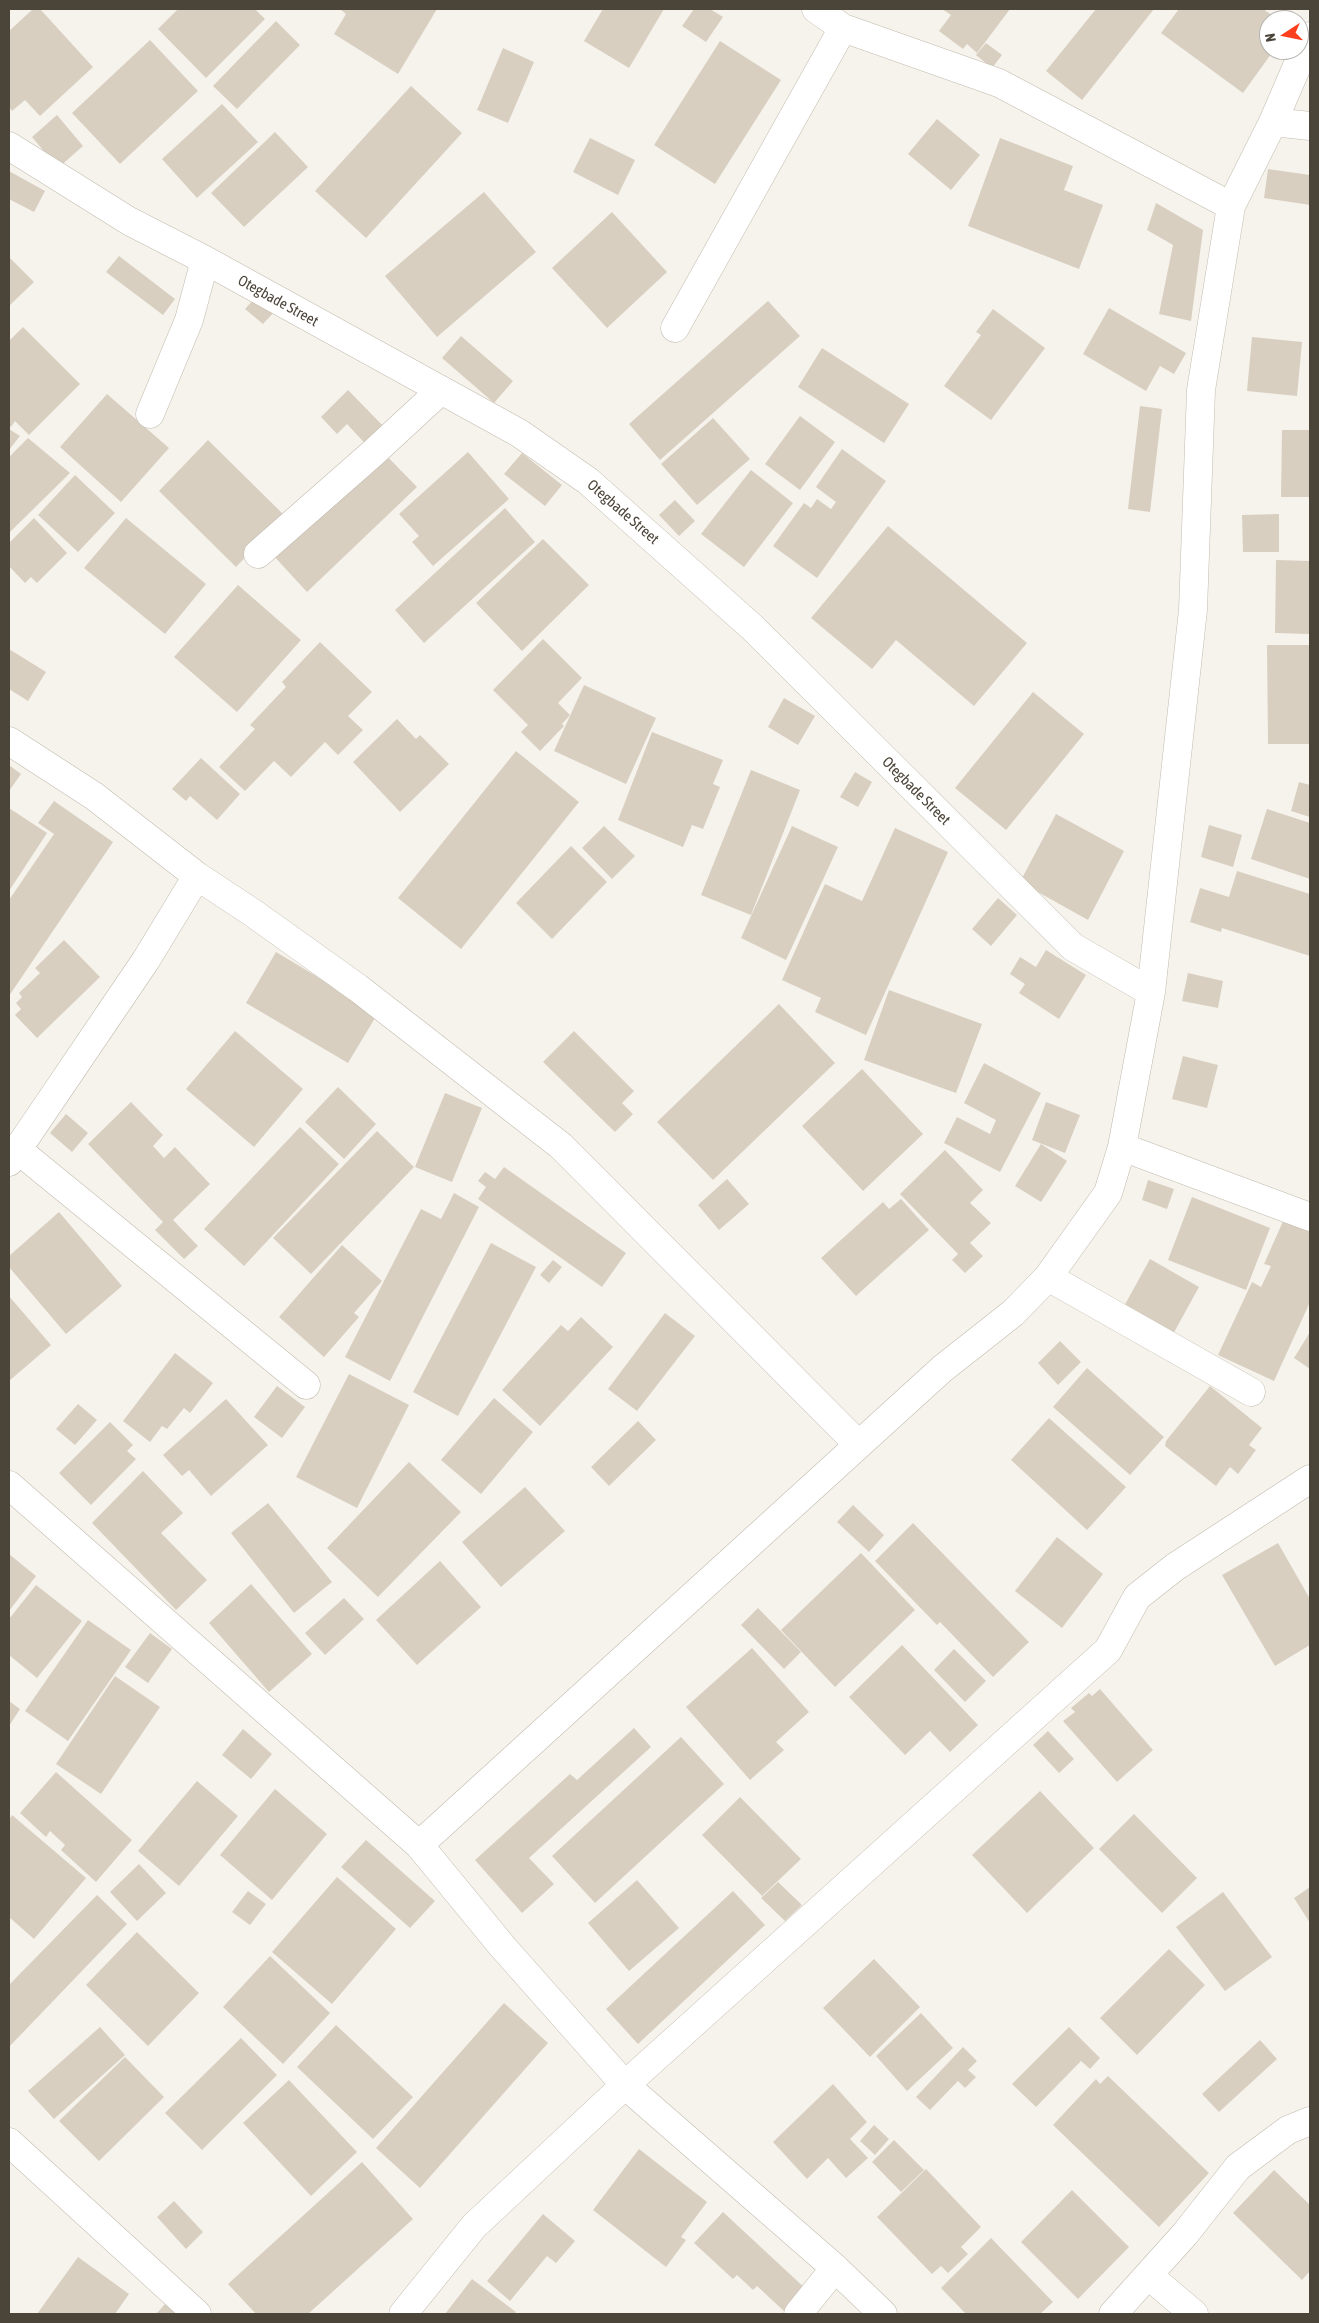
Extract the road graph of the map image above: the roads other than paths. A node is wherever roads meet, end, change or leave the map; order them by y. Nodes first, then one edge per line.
1 (816, 9) edge
2 (843, 28) junction
3 (1310, 36) edge
4 (1273, 122) junction
5 (1310, 126) edge
6 (9, 146) edge
7 (1231, 206) junction
8 (205, 260) junction
9 (676, 328) dead end
10 (440, 391) junction
11 (150, 414) dead end
12 (258, 554) dead end
13 (9, 741) edge
14 (197, 876) junction
15 (1151, 992) junction
16 (1122, 1147) junction
17 (13, 1156) edge
18 (1310, 1217) edge
19 (1048, 1277) junction
20 (306, 1385) dead end
21 (1251, 1392) dead end
22 (858, 1444) junction
23 (1310, 1479) edge
24 (9, 1484) edge
25 (419, 1845) junction
26 (625, 2085) junction
27 (1310, 2120) edge
28 (9, 2142) edge
29 (835, 2268) junction
30 (1148, 2275) junction
31 (197, 2314) edge
32 (403, 2314) edge
33 (798, 2314) edge
34 (883, 2314) edge
35 (1113, 2314) edge
36 (1194, 2314) edge

1 - 2 street
2 - 7 street
2 - 9 street
3 - 4 street
4 - 5 street
4 - 7 street
6 - 8 street, Otegbade Street
7 - 15 street
8 - 10 street, Otegbade Street
8 - 11 street
10 - 12 street
10 - 15 street, Otegbade Street
13 - 14 street
14 - 17 street
14 - 22 street
15 - 16 street
16 - 18 street
16 - 19 street
17 - 20 street
19 - 21 street
19 - 22 street
22 - 25 street
23 - 26 street
24 - 25 street
25 - 26 street
26 - 29 street
26 - 32 street
27 - 30 street
28 - 31 street
29 - 33 street
29 - 34 street
30 - 35 street
30 - 36 street

